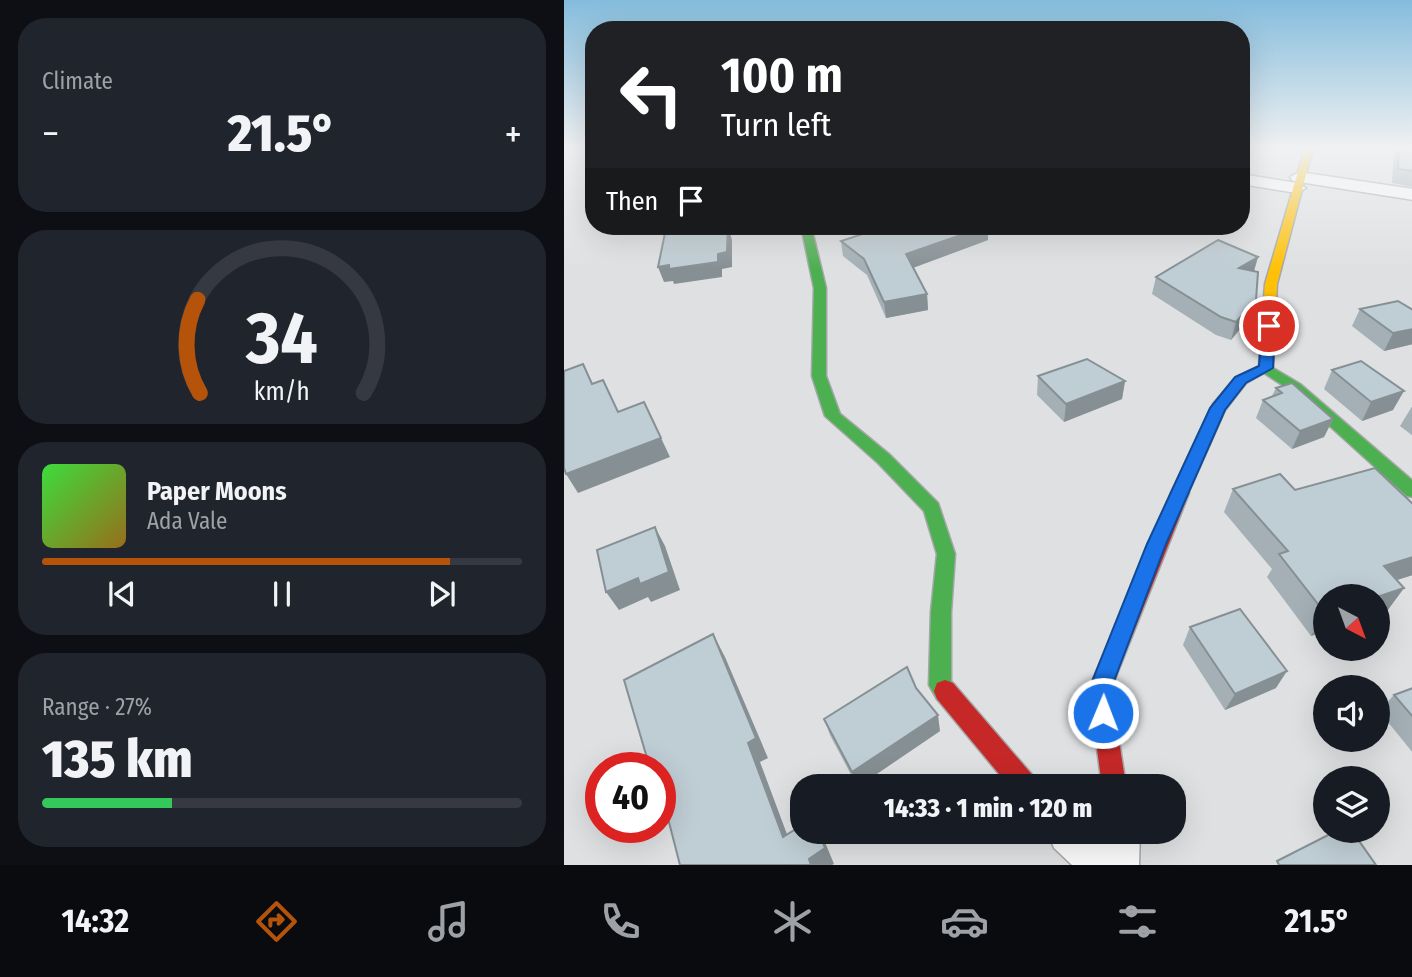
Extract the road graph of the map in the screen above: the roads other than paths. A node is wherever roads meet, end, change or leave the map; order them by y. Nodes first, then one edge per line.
1 (1297, 188) edge
2 (1354, 188) edge
3 (1413, 195) edge
4 (808, 235) edge
5 (1266, 368) junction
6 (1413, 491) edge
7 (1015, 774) edge
8 (1112, 774) edge
9 (1086, 844) edge
10 (1115, 844) edge
11 (1109, 865) edge
12 (1114, 865) edge

1 - 5 street
2 - 3 street
4 - 7 street
5 - 6 street
5 - 8 street
9 - 11 street
10 - 12 street

